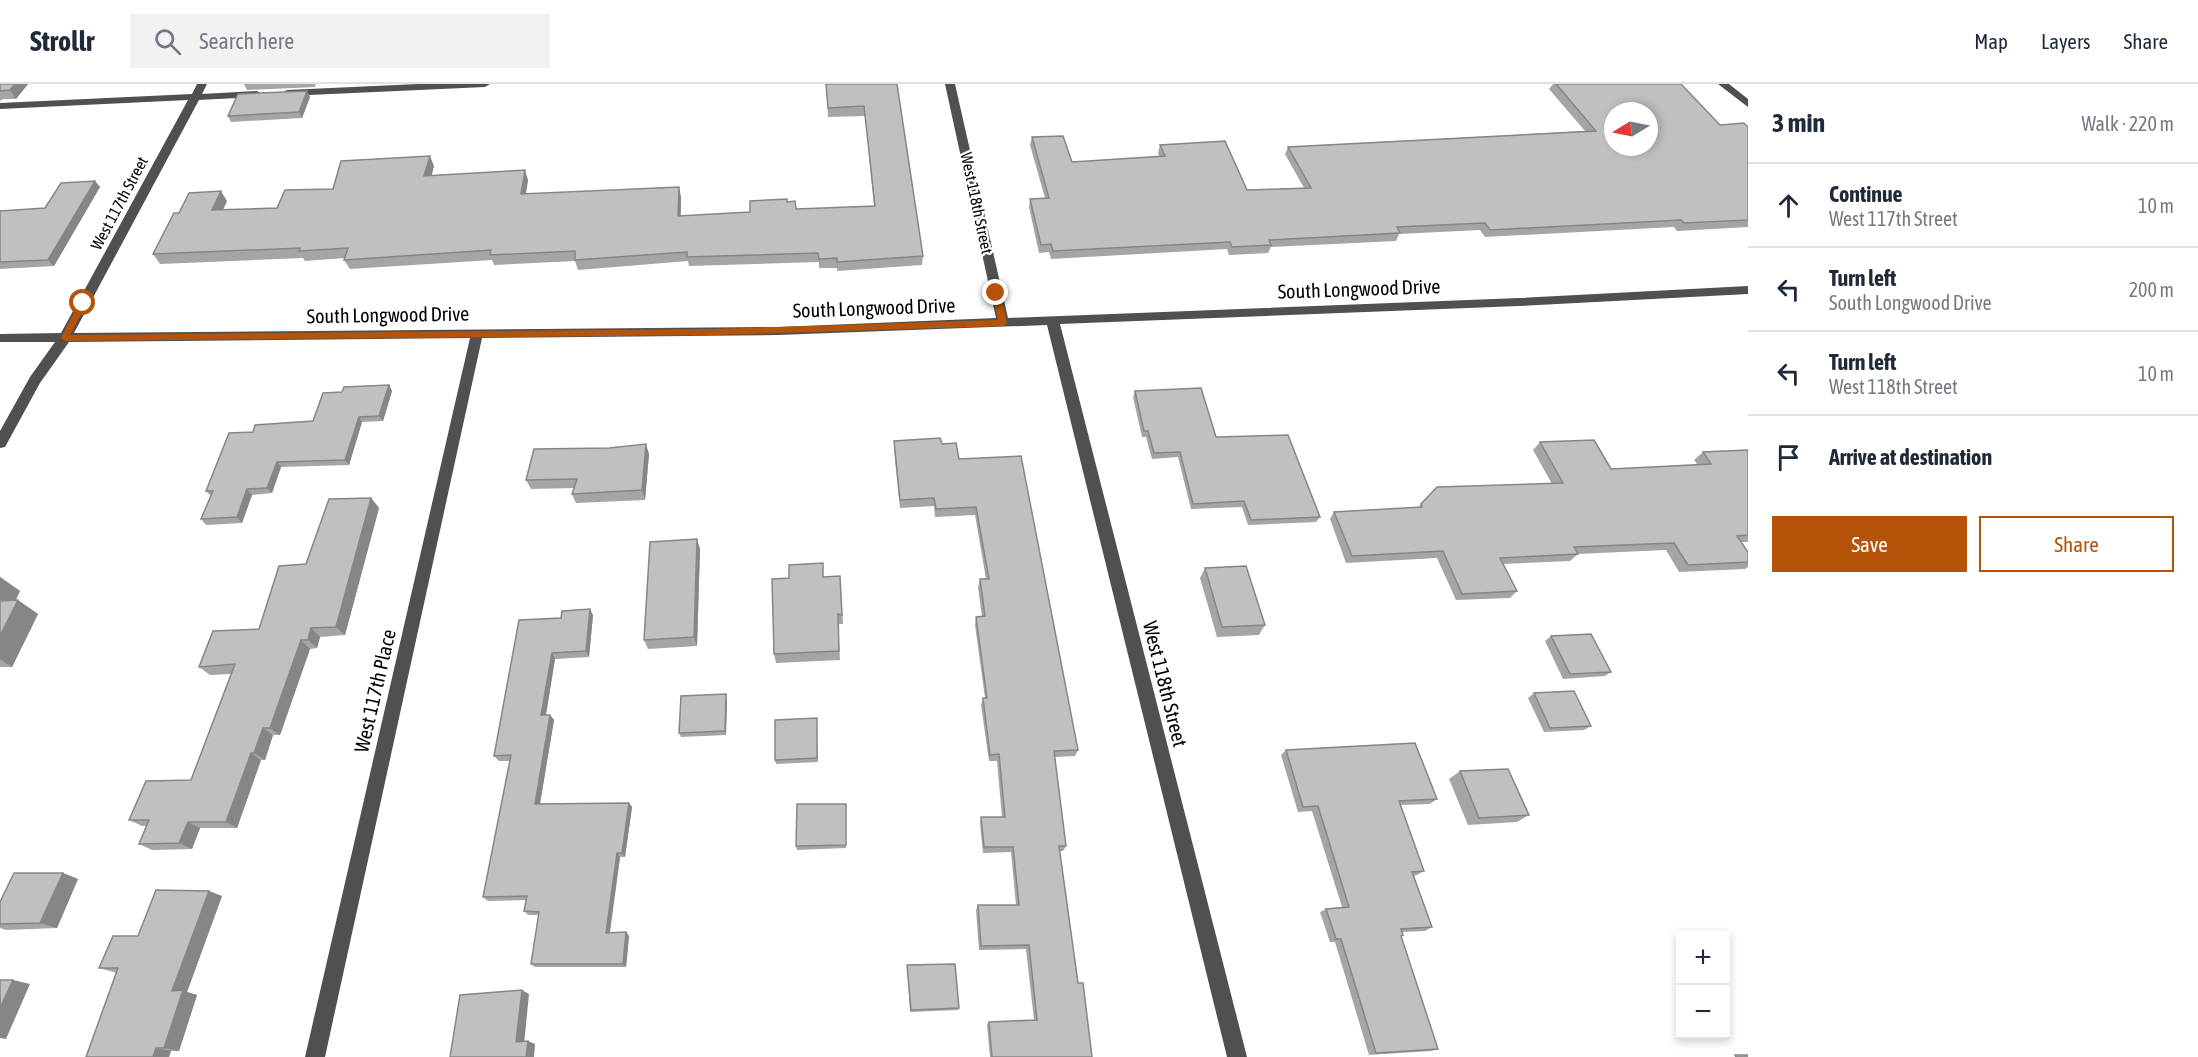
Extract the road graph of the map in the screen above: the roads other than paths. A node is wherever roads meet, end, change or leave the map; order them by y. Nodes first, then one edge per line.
1 (202, 84) edge
2 (485, 84) edge
3 (950, 84) edge
4 (1723, 84) edge
5 (195, 97) junction
6 (1748, 104) edge
7 (0, 106) edge
8 (1748, 290) edge
9 (1053, 322) junction
10 (1003, 323) junction
11 (477, 334) junction
12 (0, 338) edge
13 (65, 338) junction
14 (0, 443) edge
15 (315, 1057) edge
16 (1237, 1057) edge

1 - 5 street, West 117th Street
2 - 5 street
3 - 10 street, West 118th Street
4 - 6 street
5 - 7 street
5 - 13 street, West 117th Street
8 - 9 street, South Longwood Drive
9 - 10 street, South Longwood Drive
9 - 16 street, West 118th Street
10 - 11 street, South Longwood Drive
11 - 13 street, South Longwood Drive
11 - 15 street, West 117th Place
12 - 13 street, South Longwood Drive
13 - 14 street, West 117th Street

